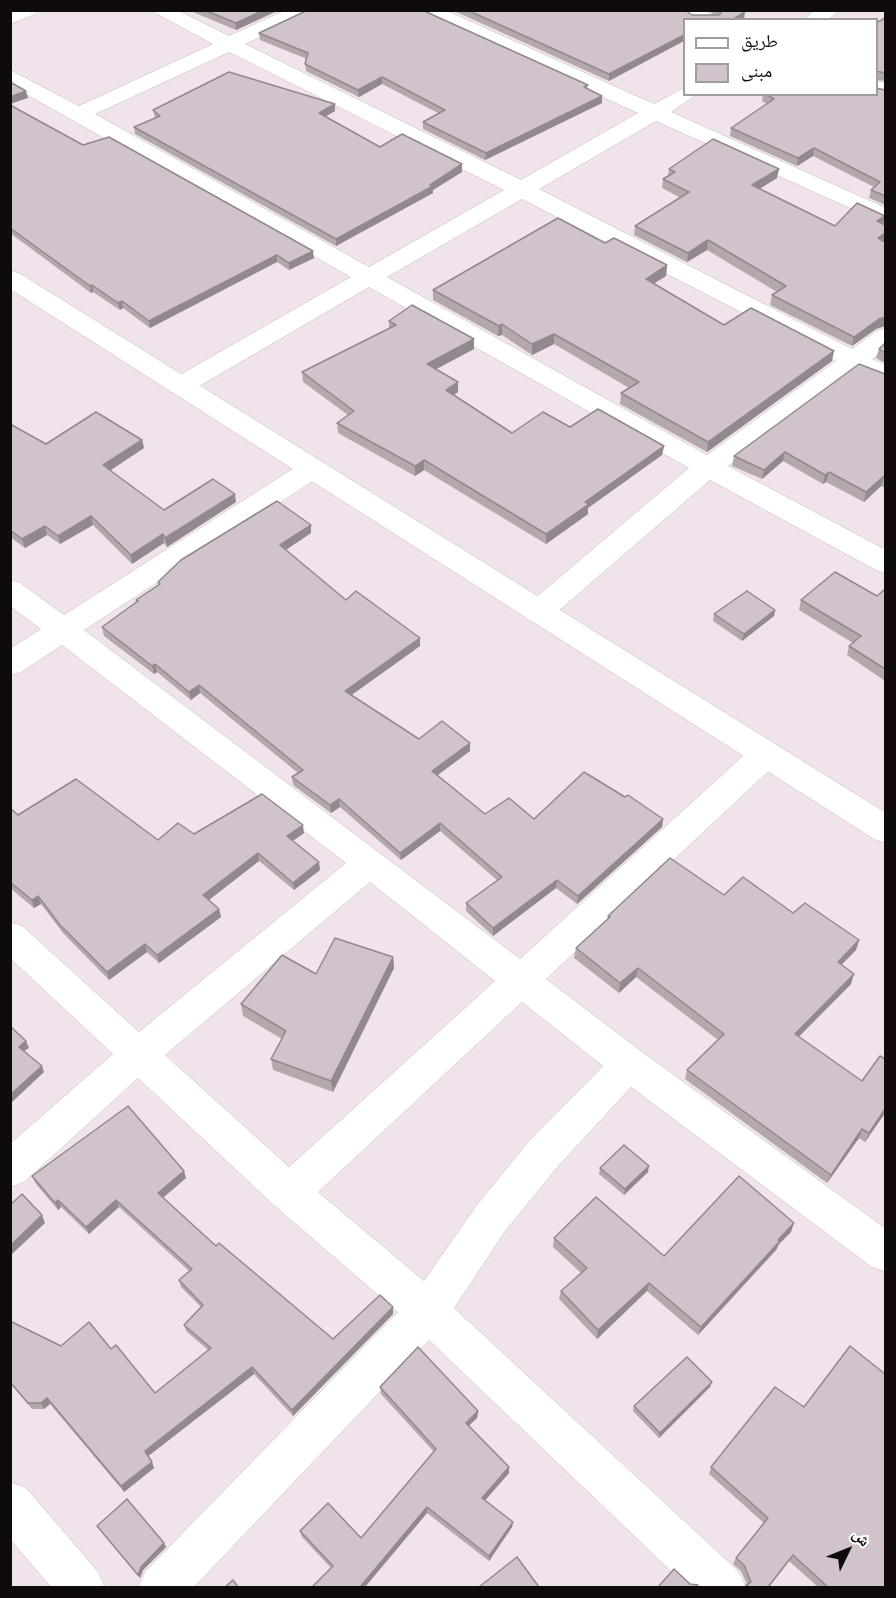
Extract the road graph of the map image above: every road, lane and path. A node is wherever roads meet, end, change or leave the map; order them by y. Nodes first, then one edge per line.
1 (28, 10) edge
2 (160, 10) edge
3 (303, 10) edge
4 (427, 10) edge
5 (687, 10) edge
6 (830, 10) edge
7 (10, 18) edge
8 (704, 18) edge
9 (817, 18) edge
10 (230, 45) junction
11 (12, 79) edge
12 (684, 96) edge
13 (654, 114) junction
14 (76, 115) junction
15 (521, 189) junction
16 (885, 217) edge
17 (368, 276) junction
18 (10, 278) edge
19 (885, 336) edge
20 (853, 360) junction
21 (885, 376) edge
22 (180, 387) junction
23 (708, 467) junction
24 (312, 469) junction
25 (885, 563) edge
26 (10, 590) edge
27 (538, 612) junction
28 (61, 631) junction
29 (10, 664) edge
30 (764, 756) junction
31 (885, 830) edge
32 (370, 863) junction
33 (10, 936) edge
34 (521, 979) junction
35 (138, 1055) junction
36 (629, 1064) junction
37 (10, 1169) edge
38 (289, 1193) junction
39 (885, 1253) edge
40 (428, 1311) junction
41 (10, 1504) edge
42 (82, 1587) edge
43 (161, 1587) edge
44 (723, 1587) edge

1 - 7 street
2 - 10 street
3 - 10 street
4 - 13 street
5 - 8 street
6 - 9 street
10 - 14 street
10 - 15 street
11 - 14 street
12 - 13 street
13 - 15 street
13 - 16 street
14 - 17 street
15 - 17 street
15 - 20 street
17 - 22 street
17 - 23 street
18 - 22 street
19 - 20 street
20 - 21 street
20 - 23 street
22 - 24 street
23 - 25 street
23 - 27 street
24 - 27 street
24 - 28 street
26 - 28 street
27 - 30 street
28 - 29 street
28 - 32 street
30 - 31 street
30 - 34 street
32 - 34 street
32 - 35 street
33 - 35 street
34 - 36 street
34 - 38 street
35 - 37 street
35 - 38 street
36 - 39 street
36 - 40 street
38 - 40 street
40 - 43 street
40 - 44 street
41 - 42 street

